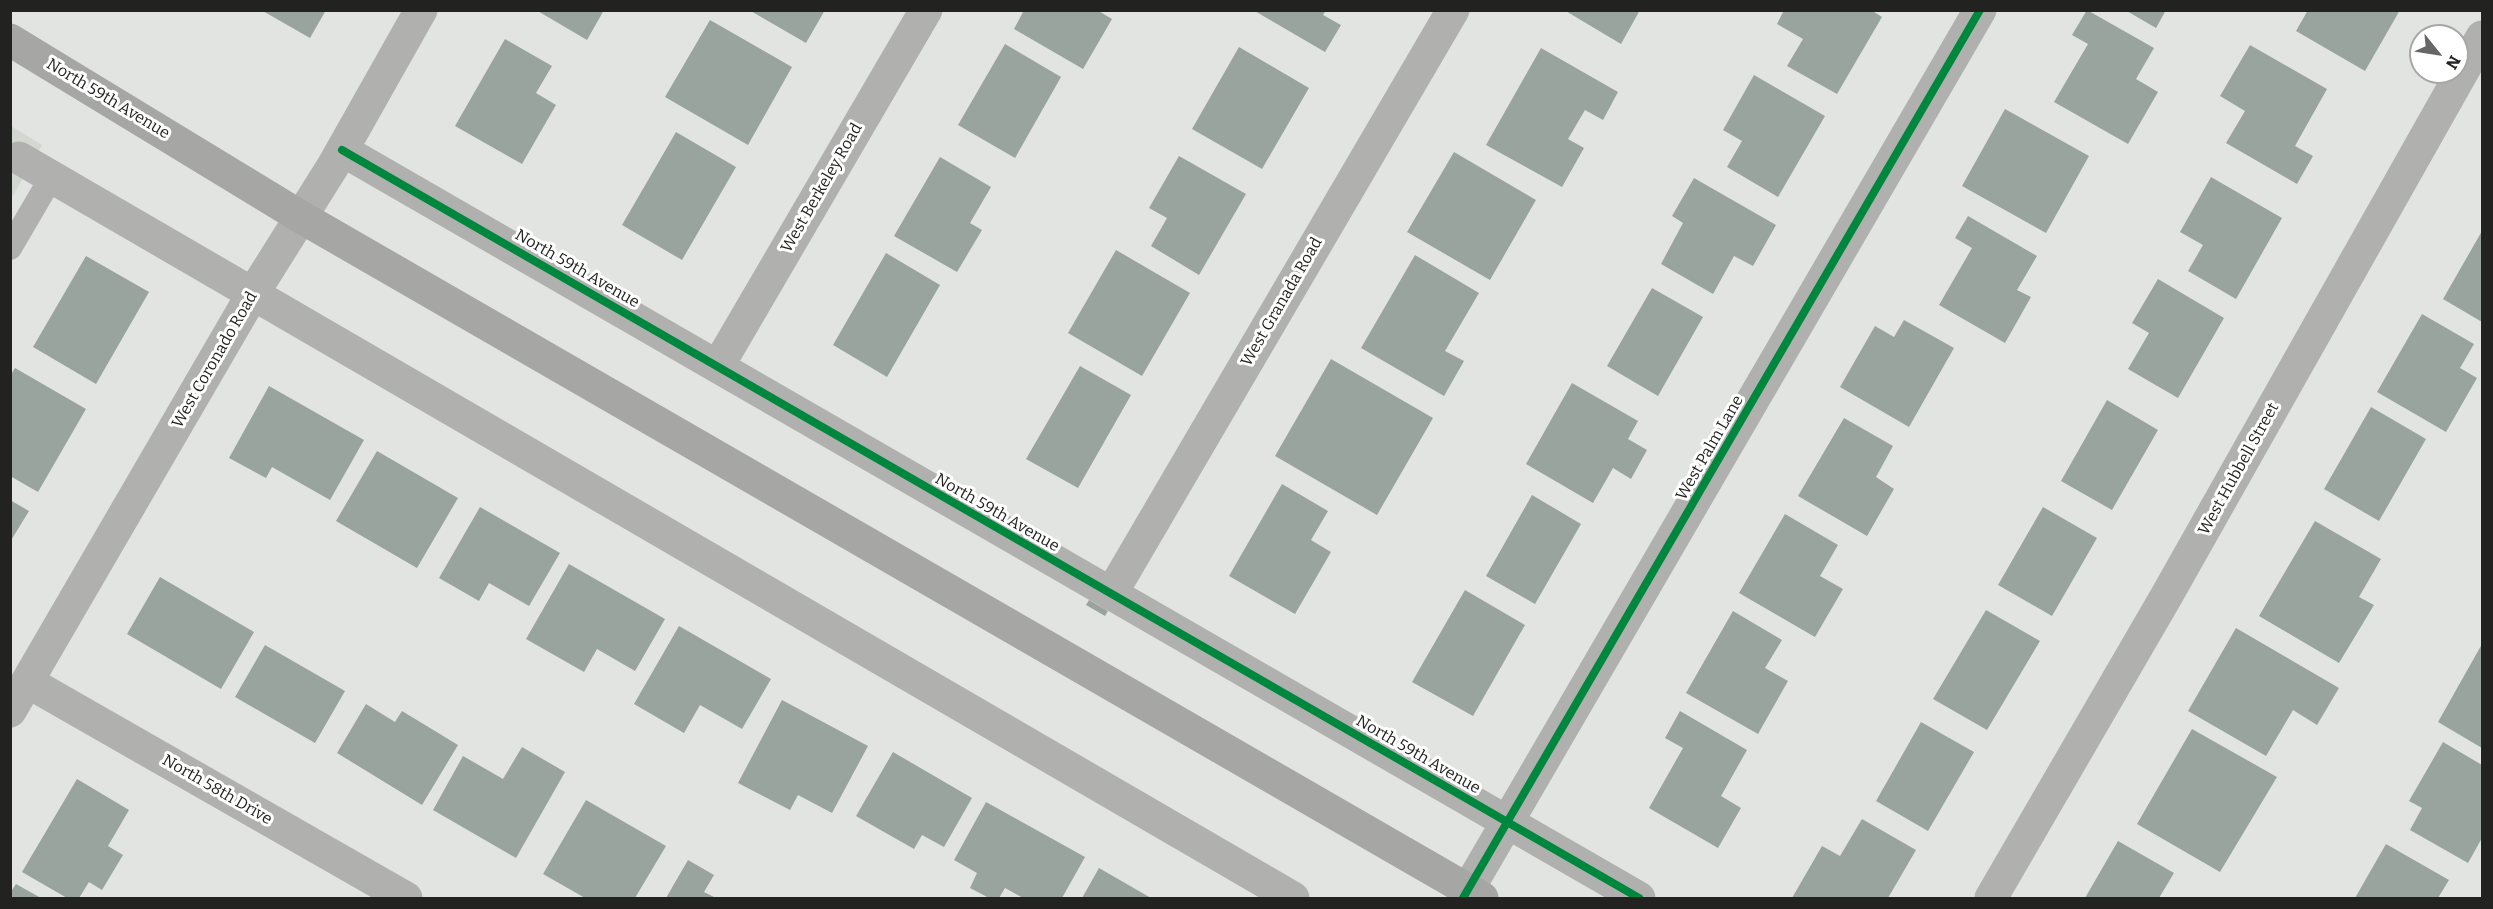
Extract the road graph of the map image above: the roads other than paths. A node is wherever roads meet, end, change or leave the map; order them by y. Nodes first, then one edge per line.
1 (421, 10) edge
2 (926, 10) edge
3 (1453, 10) edge
4 (1980, 10) edge
5 (2482, 37) edge
6 (10, 40) edge
7 (342, 150) junction
8 (19, 158) dead end
9 (51, 178) junction
10 (301, 217) junction
11 (10, 248) edge
12 (252, 295) junction
13 (718, 366) junction
14 (1111, 594) junction
15 (28, 682) junction
16 (10, 711) edge
17 (1508, 822) junction
18 (1471, 896) edge
19 (406, 898) edge
20 (1293, 898) edge
21 (1639, 898) edge
22 (1992, 898) edge

1 - 7 street, West Coronado Road
2 - 13 street, West Berkeley Road
3 - 14 street, West Granada Road
4 - 17 street, West Palm Lane
5 - 22 street, West Hubbell Street
6 - 10 main road, North 59th Avenue
7 - 10 street, West Coronado Road
7 - 13 street, North 59th Avenue
8 - 9 street
9 - 11 lane
9 - 12 street
10 - 12 street, West Coronado Road
10 - 18 main road, North 59th Avenue
12 - 15 street, West Coronado Road
12 - 20 street
13 - 14 street, North 59th Avenue
14 - 17 street, North 59th Avenue
15 - 16 street, West Coronado Road
15 - 19 street, North 58th Drive
17 - 18 street, West Palm Lane
17 - 21 street, North 59th Avenue

